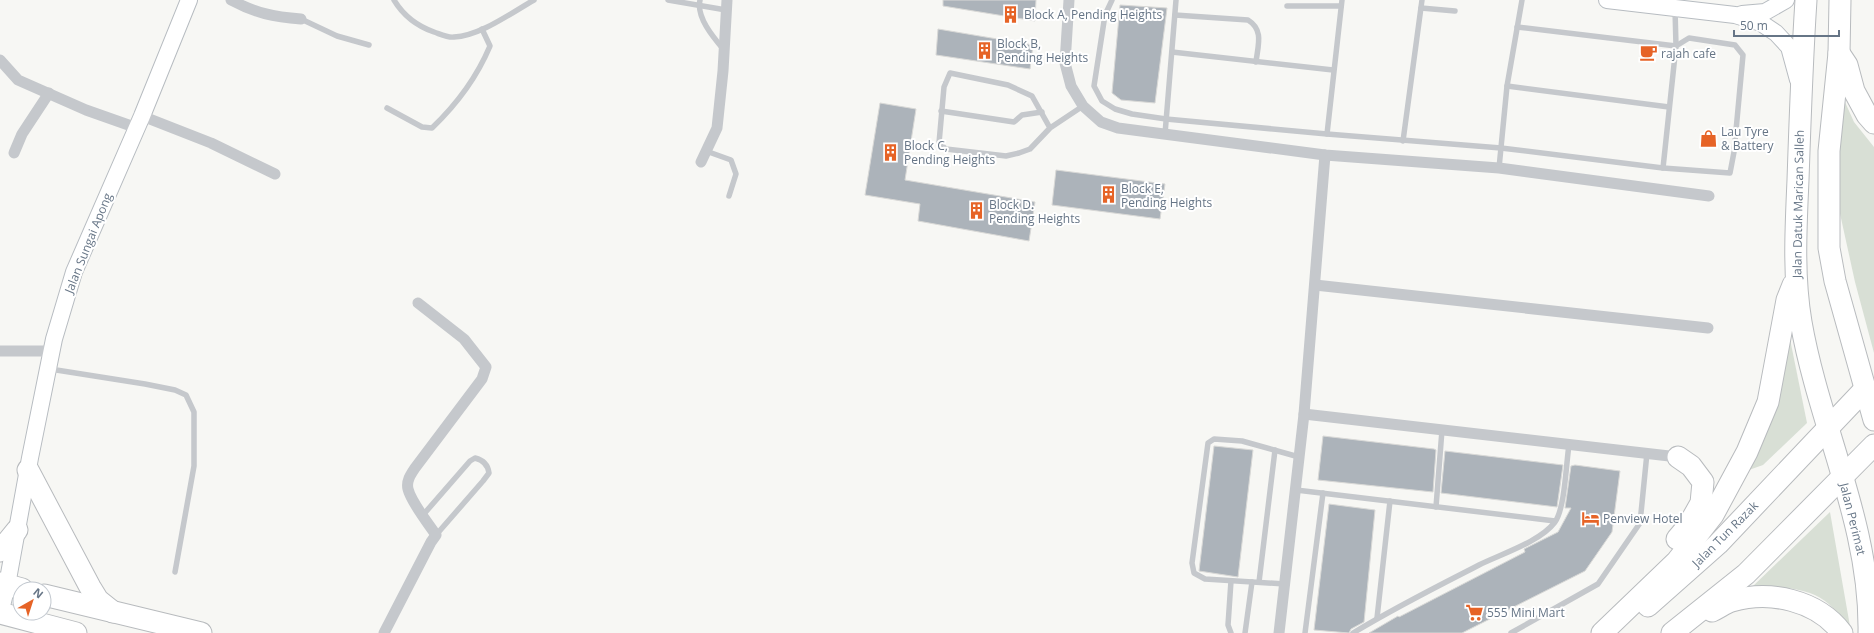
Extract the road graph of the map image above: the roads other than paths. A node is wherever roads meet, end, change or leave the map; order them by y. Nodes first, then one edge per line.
1 (189, 0) edge
2 (231, 0) edge
3 (394, 0) edge
4 (533, 0) edge
5 (668, 0) edge
6 (1069, 0) edge
7 (1112, 0) edge
8 (1176, 0) edge
9 (1422, 0) edge
10 (1522, 0) edge
11 (1608, 0) edge
12 (1786, 0) edge
13 (1806, 0) edge
14 (1840, 0) edge
15 (699, 3) edge
16 (1341, 3) edge
17 (727, 5) edge
18 (1287, 6) dead end
19 (1421, 8) junction
20 (1675, 8) junction
21 (1455, 11) dead end
22 (1175, 15) junction
23 (1735, 15) junction
24 (302, 19) joint
25 (1516, 27) junction
26 (482, 29) junction
27 (369, 45) dead end
28 (1676, 46) junction
29 (724, 50) junction
30 (1172, 52) junction
31 (1839, 52) junction
32 (0, 60) edge
33 (1256, 62) junction
34 (1333, 70) junction
35 (1507, 86) junction
36 (1800, 92) junction
37 (49, 93) junction
38 (1083, 106) junction
39 (1669, 107) junction
40 (387, 108) dead end
41 (941, 112) junction
42 (1042, 112) junction
43 (1166, 119) junction
44 (140, 122) junction
45 (1874, 122) edge
46 (1050, 128) junction
47 (1165, 134) junction
48 (1327, 134) junction
49 (1403, 141) junction
50 (1501, 148) junction
51 (706, 151) junction
52 (14, 153) dead end
53 (1325, 155) junction
54 (701, 162) dead end
55 (1500, 168) junction
56 (1663, 168) junction
57 (275, 174) dead end
58 (729, 196) dead end
59 (1709, 196) dead end
60 (1796, 275) junction
61 (1315, 285) junction
62 (418, 303) dead end
63 (1708, 328) dead end
64 (0, 351) edge
65 (52, 351) junction
66 (49, 368) junction
67 (1870, 385) edge
68 (1304, 414) junction
69 (1874, 420) edge
70 (1828, 428) junction
71 (1442, 430) junction
72 (1570, 444) junction
73 (1874, 445) edge
74 (1275, 450) junction
75 (1647, 453) junction
76 (1299, 457) junction
77 (1678, 457) joint
78 (28, 470) junction
79 (1843, 477) junction
80 (1296, 490) junction
81 (1324, 493) junction
82 (1390, 501) junction
83 (1436, 507) junction
84 (423, 515) junction
85 (1556, 521) junction
86 (18, 530) junction
87 (436, 535) junction
88 (0, 551) edge
89 (175, 572) dead end
90 (1231, 581) junction
91 (1252, 582) junction
92 (1259, 582) junction
93 (1285, 584) junction
94 (10, 586) edge
95 (1639, 596) junction
96 (52, 597) edge
97 (113, 612) junction
98 (0, 614) edge
99 (1377, 618) junction
100 (1674, 631) edge
101 (76, 633) edge
102 (201, 633) edge
103 (384, 633) edge
104 (1231, 633) edge
105 (1245, 633) edge
106 (1279, 633) edge
107 (1306, 633) edge
108 (1353, 633) edge
109 (1511, 633) edge
110 (1602, 633) edge
111 (1616, 633) edge
112 (1842, 633) edge
113 (1869, 633) edge

1 - 44 street, Jalan Sungai Apong
2 - 24 street
3 - 26 lane
4 - 26 lane
5 - 15 lane
6 - 38 street
7 - 43 lane
8 - 22 lane
9 - 19 lane
10 - 25 lane
11 - 20 street
12 - 23 street
13 - 36 highway, Jalan Datuk Marican Salleh
14 - 31 highway
15 - 17 lane
15 - 29 lane
16 - 18 lane
16 - 34 lane
17 - 29 street
19 - 21 lane
19 - 49 lane
20 - 23 street
20 - 28 lane
22 - 30 lane
22 - 33 lane
23 - 36 street
24 - 27 lane
25 - 28 lane
25 - 35 lane
26 - 40 lane
28 - 39 lane
28 - 56 lane
29 - 51 street
30 - 33 lane
30 - 43 lane
31 - 45 highway
31 - 67 highway
32 - 37 street
33 - 34 lane
34 - 48 lane
35 - 39 lane
35 - 50 lane
36 - 60 highway, Jalan Datuk Marican Salleh
37 - 44 street
37 - 52 street
38 - 46 lane
38 - 47 street
39 - 56 lane
41 - 42 lane
41 - 42 lane
41 - 46 lane
42 - 46 lane
43 - 47 lane
43 - 48 lane
44 - 57 street
44 - 65 street, Jalan Sungai Apong
47 - 53 street
48 - 49 lane
49 - 50 lane
50 - 55 lane
50 - 56 lane
51 - 54 street
51 - 58 lane
53 - 55 street
53 - 61 street
55 - 59 street
60 - 70 highway, Jalan Datuk Marican Salleh
60 - 95 highway
61 - 63 street
61 - 68 street
62 - 84 street
64 - 65 street
65 - 66 street, Jalan Sungai Apong
66 - 78 street, Jalan Sungai Apong
66 - 89 lane
67 - 69 highway
67 - 70 highway, Jalan Tun Razak
68 - 71 street
68 - 76 street
70 - 79 highway, Jalan Datuk Marican Salleh
70 - 111 highway, Jalan Tun Razak
71 - 72 street
71 - 83 lane
72 - 75 street
72 - 85 lane
73 - 79 highway
74 - 76 lane
74 - 90 lane
74 - 92 lane
75 - 77 street
75 - 109 lane
76 - 80 street
77 - 95 highway
78 - 86 street, Jalan Sungai Apong
78 - 97 highway
79 - 100 highway
79 - 113 highway, Jalan Perimat
80 - 81 lane
80 - 93 street
81 - 82 lane
81 - 107 lane
82 - 83 lane
82 - 99 lane
83 - 85 lane
84 - 87 street
84 - 87 lane
85 - 99 lane
86 - 88 highway
86 - 94 street, Jalan Sungai Apong
87 - 103 street
90 - 91 lane
90 - 104 lane
91 - 92 lane
91 - 105 lane
92 - 93 lane
93 - 106 street
94 - 98 street, Jalan Sungai Apong
95 - 110 highway
96 - 97 highway
97 - 102 highway
98 - 101 highway
99 - 108 lane
100 - 112 highway

